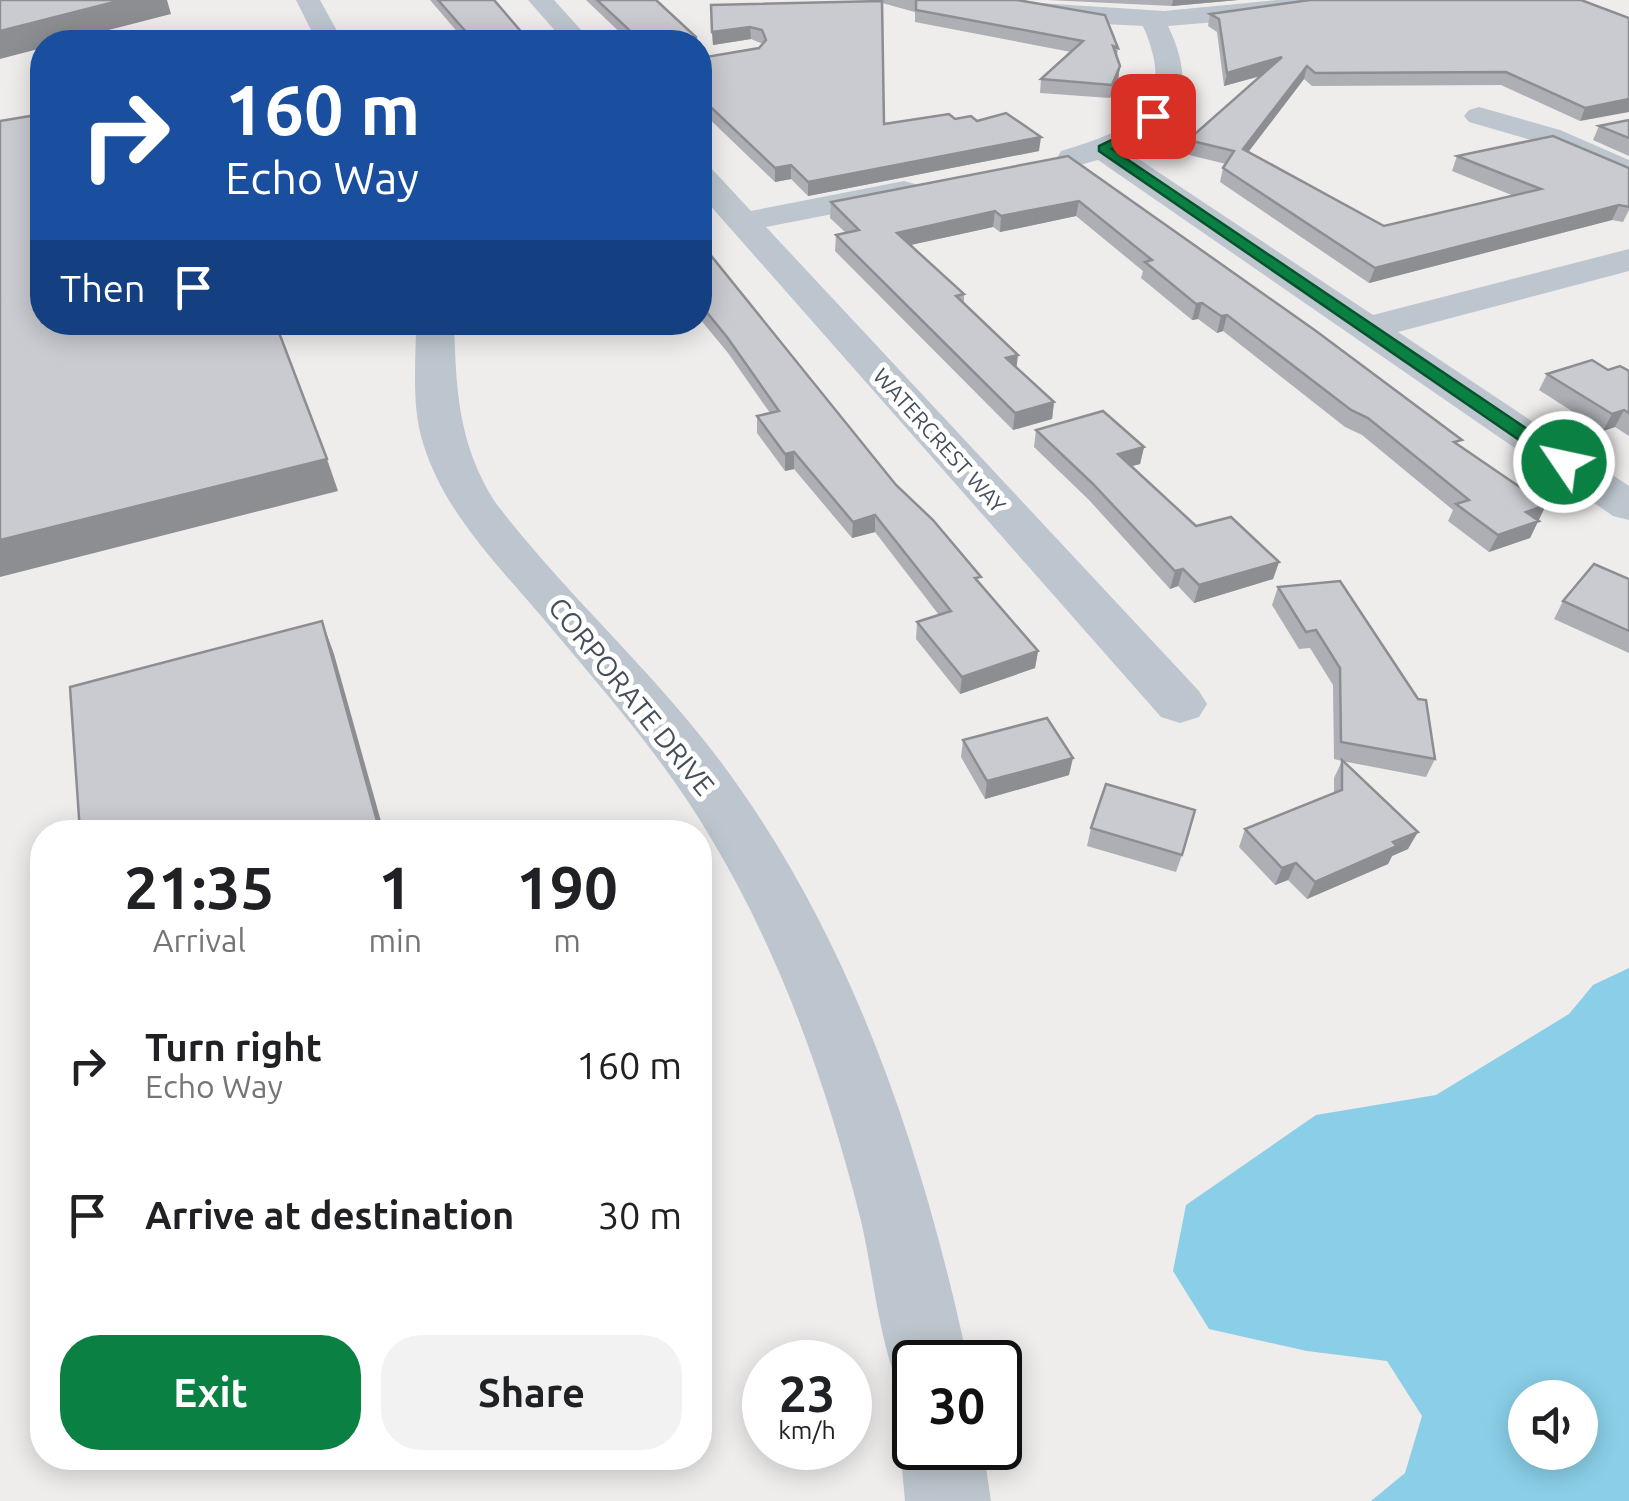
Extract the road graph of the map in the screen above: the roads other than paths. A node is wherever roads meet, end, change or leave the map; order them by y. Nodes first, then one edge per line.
1 (308, 0) edge
2 (540, 0) edge
3 (1005, 0) edge
4 (1323, 0) edge
5 (1291, 2) edge
6 (1154, 21) junction
7 (324, 30) edge
8 (568, 30) edge
9 (1479, 116) dead end
10 (1103, 149) junction
11 (1037, 165) edge
12 (1629, 172) edge
13 (934, 186) edge
14 (712, 188) edge
15 (743, 222) junction
16 (1629, 260) edge
17 (1368, 328) junction
18 (435, 335) edge
19 (1629, 506) edge
20 (1180, 704) dead end
21 (924, 1340) edge
22 (944, 1470) edge
23 (948, 1501) edge

1 - 7 street
2 - 8 street
3 - 6 street
4 - 5 street
5 - 6 street
6 - 10 street
9 - 12 street
10 - 11 street
10 - 17 street
13 - 15 street
14 - 15 street, WATERCREST WAY
15 - 20 street, WATERCREST WAY
16 - 17 street
17 - 19 street
18 - 21 street, CORPORATE DRIVE
22 - 23 street

